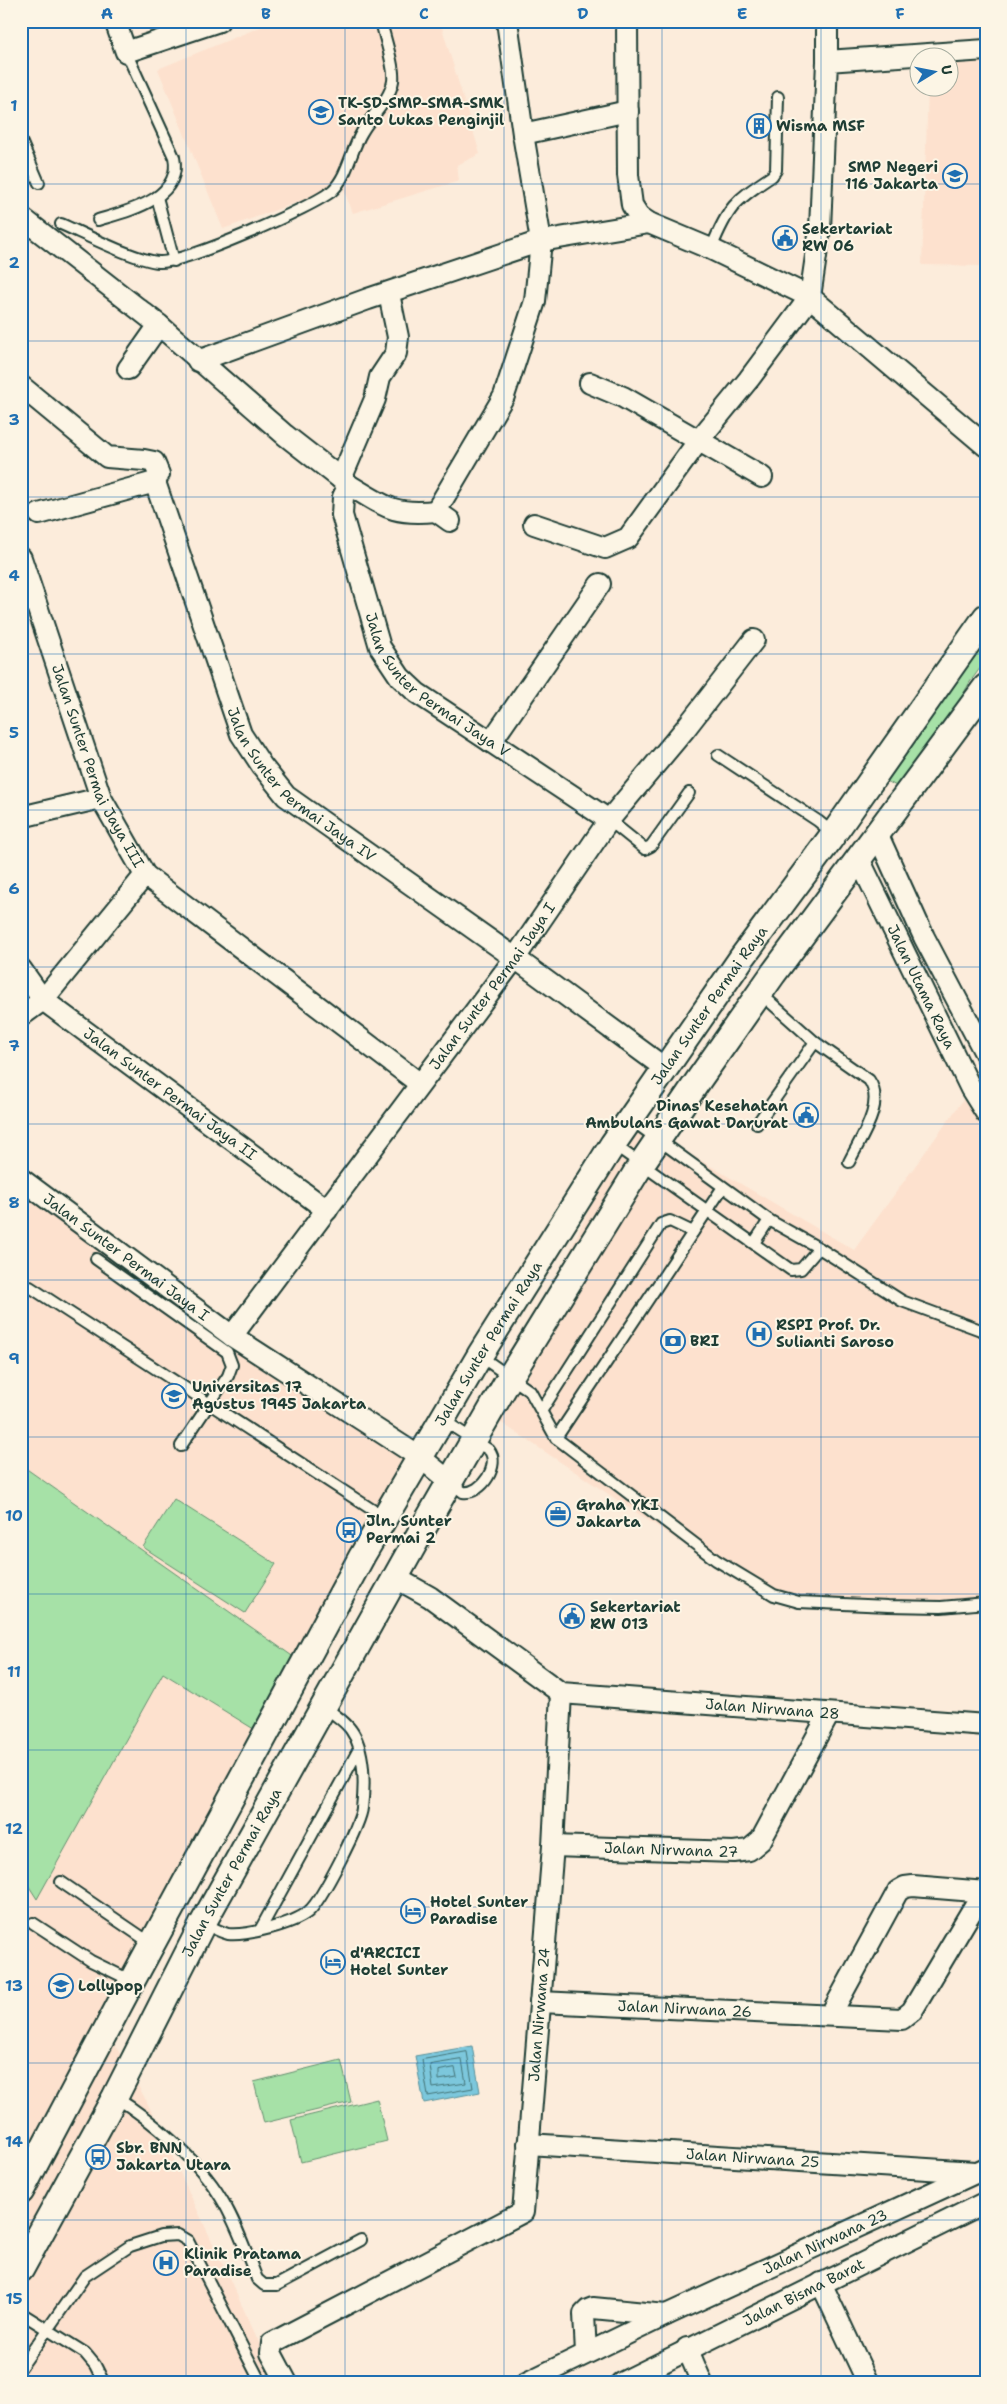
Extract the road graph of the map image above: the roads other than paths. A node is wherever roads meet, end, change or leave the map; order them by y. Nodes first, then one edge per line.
1 (115, 21) edge
2 (219, 21) edge
3 (381, 21) edge
4 (507, 21) edge
5 (627, 21) edge
6 (827, 21) edge
7 (986, 50) edge
8 (126, 52) junction
9 (827, 61) junction
10 (778, 97) dead end
11 (628, 111) junction
12 (523, 134) junction
13 (21, 141) edge
14 (39, 183) dead end
15 (157, 197) junction
16 (98, 220) dead end
17 (649, 223) junction
18 (24, 224) edge
19 (61, 224) dead end
20 (541, 241) junction
21 (711, 249) junction
22 (174, 262) junction
23 (389, 294) junction
24 (810, 296) junction
25 (159, 325) junction
26 (198, 361) junction
27 (128, 369) dead end
28 (590, 383) dead end
29 (21, 386) edge
30 (699, 440) junction
31 (986, 446) edge
32 (762, 477) dead end
33 (155, 482) junction
34 (344, 487) junction
35 (39, 514) dead end
36 (534, 524) dead end
37 (21, 558) edge
38 (600, 584) dead end
39 (986, 618) edge
40 (754, 640) dead end
41 (986, 687) edge
42 (491, 742) junction
43 (718, 755) dead end
44 (689, 793) dead end
45 (101, 798) junction
46 (21, 817) edge
47 (609, 820) junction
48 (877, 833) junction
49 (834, 834) junction
50 (859, 859) junction
51 (145, 875) junction
52 (514, 958) junction
53 (21, 969) edge
54 (760, 993) junction
55 (43, 1000) junction
56 (21, 1016) edge
57 (815, 1042) junction
58 (986, 1055) edge
59 (666, 1069) junction
60 (419, 1083) junction
61 (986, 1113) edge
62 (630, 1119) junction
63 (757, 1124) dead end
64 (658, 1140) junction
65 (613, 1144) junction
66 (850, 1162) dead end
67 (642, 1163) junction
68 (21, 1179) edge
69 (723, 1186) junction
70 (327, 1210) junction
71 (708, 1210) junction
72 (769, 1220) junction
73 (693, 1232) junction
74 (754, 1243) junction
75 (819, 1248) junction
76 (96, 1259) dead end
77 (30, 1287) dead end
78 (986, 1332) edge
79 (232, 1336) junction
80 (480, 1356) junction
81 (510, 1376) junction
82 (209, 1403) junction
83 (542, 1410) junction
84 (442, 1419) junction
85 (556, 1438) junction
86 (474, 1439) junction
87 (181, 1446) dead end
88 (421, 1458) junction
89 (449, 1481) junction
90 (385, 1518) junction
91 (396, 1578) junction
92 (986, 1603) edge
93 (561, 1693) junction
94 (325, 1707) junction
95 (829, 1714) junction
96 (986, 1724) edge
97 (359, 1749) junction
98 (553, 1846) junction
99 (61, 1882) dead end
100 (984, 1892) edge
101 (33, 1923) dead end
102 (204, 1923) junction
103 (260, 1930) junction
104 (152, 1944) junction
105 (132, 1981) junction
106 (540, 2002) junction
107 (831, 2014) junction
108 (115, 2097) junction
109 (528, 2144) junction
110 (27, 2164) edge
111 (982, 2170) edge
112 (21, 2191) edge
113 (984, 2207) edge
114 (361, 2240) dead end
115 (21, 2269) edge
116 (821, 2284) junction
117 (21, 2313) edge
118 (666, 2315) junction
119 (48, 2329) junction
120 (687, 2348) junction
121 (586, 2353) junction
122 (21, 2367) edge
123 (104, 2383) edge
124 (261, 2383) edge
125 (286, 2383) edge
126 (526, 2383) edge
127 (621, 2383) edge
128 (702, 2383) edge
129 (868, 2383) edge

1 - 8 street
2 - 8 street
3 - 22 lane
4 - 12 street
5 - 11 street
6 - 9 street
7 - 9 street
8 - 15 lane
9 - 24 street
10 - 21 lane
11 - 12 street
11 - 17 street
12 - 20 street
13 - 14 lane
15 - 16 lane
15 - 22 lane
17 - 20 street
17 - 21 street
18 - 25 street
19 - 22 lane
20 - 23 street
20 - 34 street
21 - 24 street
23 - 26 street
23 - 34 street
24 - 30 street
24 - 31 street
25 - 26 street
25 - 27 street
26 - 34 street
28 - 30 street
29 - 33 street, Jalan Sunter Permai Jaya IV
30 - 32 street
30 - 36 street
33 - 35 street
33 - 52 street, Jalan Sunter Permai Jaya IV
34 - 42 street, Jalan Sunter Permai Jaya V
37 - 45 street, Jalan Sunter Permai Jaya III
38 - 42 street
39 - 49 street, Jalan Sunter Permai Raya
40 - 47 street, Jalan Sunter Permai Jaya I
41 - 48 street, Jalan Sunter Permai Raya
42 - 47 street, Jalan Sunter Permai Jaya V
43 - 49 lane
44 - 47 lane
45 - 46 street
45 - 51 street, Jalan Sunter Permai Jaya III
47 - 52 street, Jalan Sunter Permai Jaya I
48 - 50 street, Jalan Sunter Permai Raya
48 - 58 street, Jalan Utama Raya
49 - 59 street, Jalan Sunter Permai Raya
50 - 54 street, Jalan Sunter Permai Raya
50 - 61 street, Jalan Utama Raya
51 - 55 street
51 - 60 street, Jalan Sunter Permai Jaya III
52 - 59 street, Jalan Sunter Permai Jaya IV
52 - 60 street, Jalan Sunter Permai Jaya I
53 - 55 street, Jalan Sunter Permai Jaya II
54 - 57 lane
54 - 64 street, Jalan Sunter Permai Raya
55 - 56 street
55 - 70 street, Jalan Sunter Permai Jaya II
57 - 63 lane
57 - 66 lane
59 - 62 street, Jalan Sunter Permai Raya
60 - 70 street, Jalan Sunter Permai Jaya I
62 - 64 lane
62 - 65 street, Jalan Sunter Permai Raya
64 - 67 street, Jalan Sunter Permai Raya
64 - 69 lane
65 - 67 lane
65 - 80 street, Jalan Sunter Permai Raya
67 - 71 lane
67 - 81 street, Jalan Sunter Permai Raya
68 - 79 street, Jalan Sunter Permai Jaya I
69 - 71 lane
69 - 72 lane
70 - 79 street, Jalan Sunter Permai Jaya I
71 - 73 lane
71 - 74 lane
72 - 74 lane
72 - 75 lane
73 - 83 lane
73 - 85 lane
74 - 75 lane
75 - 78 lane
76 - 82 lane
77 - 82 lane
79 - 88 street, Jalan Sunter Permai Jaya I
80 - 81 lane
80 - 84 street, Jalan Sunter Permai Raya
81 - 83 lane
81 - 86 street, Jalan Sunter Permai Raya
82 - 87 lane
82 - 90 lane
83 - 85 lane
84 - 86 lane
84 - 88 street, Jalan Sunter Permai Raya
85 - 92 lane
86 - 89 street, Jalan Sunter Permai Raya
88 - 89 street
88 - 90 street, Jalan Sunter Permai Raya
89 - 91 street, Jalan Sunter Permai Raya
90 - 104 street, Jalan Sunter Permai Raya
91 - 93 street
91 - 94 street, Jalan Sunter Permai Raya
93 - 95 street, Jalan Nirwana 28
93 - 98 street, Jalan Nirwana 24
94 - 97 lane
94 - 102 street, Jalan Sunter Permai Raya
95 - 96 street, Jalan Nirwana 28
95 - 98 street, Jalan Nirwana 27
97 - 103 lane
97 - 103 lane
98 - 106 street, Jalan Nirwana 24
99 - 104 lane
100 - 107 street, Jalan Nirwana 26
100 - 107 street, Jalan Nirwana 26
101 - 105 lane
102 - 103 lane
102 - 108 street, Jalan Sunter Permai Raya
104 - 105 street, Jalan Sunter Permai Raya
105 - 110 street, Jalan Sunter Permai Raya
106 - 107 street, Jalan Nirwana 26
106 - 109 street, Jalan Nirwana 24
108 - 114 lane
108 - 115 street, Jalan Sunter Permai Raya
109 - 111 street, Jalan Nirwana 25
109 - 125 street, Jalan Nirwana 24
110 - 112 street, Jalan Sunter Permai Raya
111 - 118 street, Jalan Nirwana 23
113 - 116 street, Jalan Bisma Barat
116 - 120 street, Jalan Bisma Barat
116 - 129 street
117 - 119 lane
118 - 121 street, Jalan Nirwana 23
118 - 121 street
119 - 122 lane
119 - 123 lane
119 - 124 lane
120 - 127 street, Jalan Bisma Barat
120 - 128 street
121 - 126 street, Jalan Nirwana 23

